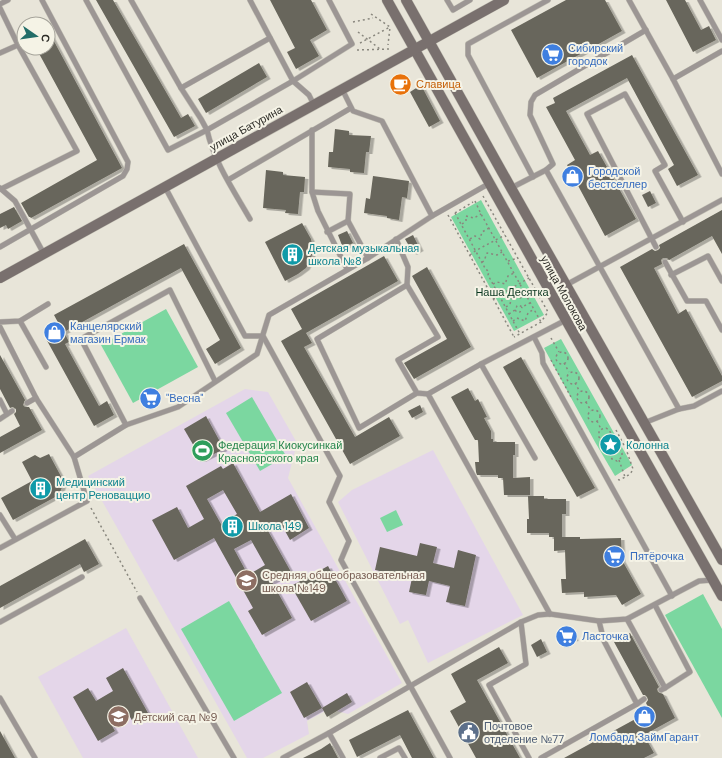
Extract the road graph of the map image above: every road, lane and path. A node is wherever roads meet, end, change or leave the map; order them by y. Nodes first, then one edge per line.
1 (7, 0) edge
2 (42, 0) edge
3 (86, 0) edge
4 (131, 0) edge
5 (250, 0) edge
6 (329, 0) edge
7 (387, 0) edge
8 (406, 0) edge
9 (447, 0) edge
10 (470, 0) edge
11 (504, 0) edge
12 (548, 0) edge
13 (630, 0) edge
14 (700, 0) edge
15 (0, 4) edge
16 (0, 8) edge
17 (371, 14) dead end
18 (373, 18) dead end
19 (352, 22) dead end
20 (394, 25) dead end
21 (390, 27) junction
22 (646, 30) junction
23 (358, 32) dead end
24 (270, 38) junction
25 (367, 39) junction
26 (722, 40) edge
27 (16, 41) edge
28 (430, 42) junction
29 (356, 45) dead end
30 (388, 45) dead end
31 (16, 46) edge
32 (390, 48) dead end
33 (380, 49) junction
34 (415, 49) junction
35 (342, 51) junction
36 (722, 51) edge
37 (0, 53) edge
38 (24, 56) edge
39 (673, 79) junction
40 (293, 81) junction
41 (181, 88) junction
42 (342, 89) junction
43 (314, 105) junction
44 (352, 108) junction
45 (207, 130) junction
46 (312, 130) junction
47 (217, 158) junction
48 (546, 170) junction
49 (722, 174) edge
50 (533, 177) junction
51 (228, 180) junction
52 (490, 183) junction
53 (165, 187) junction
54 (0, 188) edge
55 (511, 188) junction
56 (479, 190) junction
57 (312, 192) junction
58 (722, 200) edge
59 (476, 201) dead end
60 (442, 210) junction
61 (455, 213) dead end
62 (481, 214) junction
63 (432, 216) junction
64 (250, 219) dead end
65 (348, 221) junction
66 (683, 222) junction
67 (461, 224) junction
68 (31, 228) junction
69 (489, 228) junction
70 (327, 232) junction
71 (505, 234) junction
72 (652, 238) junction
73 (396, 239) junction
74 (470, 239) junction
75 (495, 239) junction
76 (0, 246) edge
77 (656, 247) dead end
78 (475, 251) junction
79 (502, 252) junction
80 (44, 254) junction
81 (470, 255) junction
82 (368, 258) junction
83 (518, 258) junction
84 (482, 262) junction
85 (508, 262) junction
86 (665, 262) dead end
87 (599, 266) junction
88 (347, 269) junction
89 (514, 273) junction
90 (671, 275) junction
91 (0, 278) edge
92 (529, 278) junction
93 (722, 281) edge
94 (493, 284) junction
95 (520, 284) junction
96 (407, 285) junction
97 (566, 285) junction
98 (499, 295) junction
99 (526, 295) junction
100 (493, 299) junction
101 (530, 303) junction
102 (48, 304) dead end
103 (505, 307) junction
104 (522, 308) junction
105 (534, 309) junction
106 (515, 310) junction
107 (509, 314) junction
108 (566, 320) junction
109 (20, 321) junction
110 (512, 321) junction
111 (0, 322) edge
112 (541, 322) junction
113 (0, 327) edge
114 (722, 330) edge
115 (520, 334) junction
116 (263, 336) junction
117 (514, 337) junction
118 (534, 337) junction
119 (551, 338) dead end
120 (514, 347) junction
121 (572, 352) dead end
122 (559, 353) junction
123 (567, 355) junction
124 (550, 358) dead end
125 (557, 361) junction
126 (552, 363) junction
127 (564, 363) junction
128 (481, 364) junction
129 (46, 367) dead end
130 (583, 371) dead end
131 (570, 373) junction
132 (578, 375) junction
133 (215, 381) junction
134 (568, 381) junction
135 (564, 383) junction
136 (575, 383) junction
137 (722, 391) edge
138 (580, 392) junction
139 (417, 393) junction
140 (428, 394) junction
141 (36, 398) junction
142 (0, 400) edge
143 (578, 400) junction
144 (586, 402) junction
145 (27, 403) dead end
146 (679, 409) junction
147 (591, 411) junction
148 (0, 419) edge
149 (589, 419) junction
150 (585, 421) dead end
151 (597, 421) junction
152 (644, 423) junction
153 (126, 425) junction
154 (601, 429) junction
155 (610, 432) junction
156 (600, 438) junction
157 (596, 441) dead end
158 (626, 449) junction
159 (621, 451) junction
160 (74, 457) junction
161 (534, 458) dead end
162 (611, 458) junction
163 (606, 460) dead end
164 (619, 460) junction
165 (613, 472) dead end
166 (625, 477) junction
167 (88, 501) junction
168 (0, 515) edge
169 (15, 540) junction
170 (0, 548) edge
171 (722, 560) edge
172 (82, 577) dead end
173 (713, 580) junction
174 (672, 596) junction
175 (722, 596) edge
176 (140, 598) joint
177 (655, 606) junction
178 (550, 614) junction
179 (627, 620) junction
180 (599, 621) junction
181 (0, 622) edge
182 (521, 622) junction
183 (411, 686) junction
184 (0, 698) edge
185 (644, 699) dead end
186 (637, 704) junction
187 (329, 734) junction
188 (35, 758) edge
189 (234, 758) edge
190 (283, 758) edge
191 (343, 758) edge
192 (380, 758) edge
193 (405, 758) edge
194 (450, 758) edge
195 (529, 758) edge
196 (541, 758) edge

1 - 15 lane
2 - 68 lane
3 - 45 lane
4 - 41 lane
5 - 24 lane
6 - 35 lane
7 - 34 main road, улица Молокова
8 - 28 main road, улица Молокова
9 - 10 lane
11 - 28 main road, улица Батурина
12 - 50 lane
13 - 22 lane
14 - 26 lane
16 - 27 lane
17 - 21 path
18 - 19 path
20 - 21 path
21 - 25 path
21 - 30 path
22 - 39 lane
22 - 48 lane
23 - 25 path
24 - 40 lane
24 - 41 lane
25 - 29 path
25 - 33 path
28 - 34 main road, улица Батурина
28 - 55 main road, улица Молокова
31 - 37 lane
32 - 33 path
33 - 35 path
34 - 42 main road, улица Батурина
34 - 52 main road, улица Молокова
35 - 40 lane
36 - 39 lane
38 - 54 lane
39 - 49 lane
40 - 43 lane
40 - 45 lane
41 - 45 lane
42 - 43 main road, улица Батурина
42 - 44 lane
43 - 47 main road, улица Батурина
44 - 46 lane
44 - 63 lane
45 - 47 lane
46 - 51 lane
46 - 57 lane
47 - 51 lane
47 - 53 main road, улица Батурина
48 - 50 lane
48 - 87 lane
50 - 55 lane
51 - 64 lane
52 - 56 lane
52 - 108 main road, улица Молокова
53 - 80 main road, улица Батурина
53 - 116 lane
54 - 68 lane
55 - 97 main road, улица Молокова
56 - 60 lane
56 - 71 path
57 - 65 lane
57 - 70 lane
58 - 66 lane
59 - 62 path
60 - 63 lane
60 - 81 path
61 - 67 path
62 - 67 path
62 - 69 path
63 - 73 lane
65 - 70 lane
65 - 82 lane
66 - 72 lane
66 - 72 lane
67 - 74 path
68 - 76 lane
68 - 80 lane
69 - 74 path
69 - 75 path
70 - 88 lane
71 - 75 path
71 - 83 path
72 - 77 lane
72 - 87 lane
73 - 82 lane
73 - 96 lane
74 - 78 path
75 - 78 path
75 - 79 path
78 - 81 path
78 - 84 path
79 - 84 path
79 - 85 path
80 - 91 main road, улица Батурина
81 - 100 path
82 - 88 lane
83 - 85 path
83 - 92 path
84 - 94 path
85 - 89 path
86 - 90 lane
87 - 97 lane
87 - 146 lane
88 - 116 lane
89 - 94 path
89 - 95 path
90 - 93 lane
90 - 114 lane
92 - 95 path
92 - 112 path
94 - 98 path
95 - 98 path
95 - 99 path
96 - 139 lane
96 - 139 lane
97 - 152 main road, улица Молокова
98 - 100 path
98 - 103 path
99 - 101 path
99 - 103 path
100 - 117 path
101 - 104 path
101 - 105 path
102 - 109 lane
103 - 107 path
104 - 106 path
104 - 106 path
105 - 110 path
105 - 112 path
106 - 107 path
107 - 110 path
108 - 118 lane
108 - 173 main road, улица Молокова
109 - 111 lane
109 - 129 lane
110 - 115 path
112 - 115 path
113 - 141 lane
115 - 117 path
116 - 133 lane
116 - 183 lane
117 - 120 path
118 - 120 lane
118 - 174 lane
119 - 122 path
120 - 128 lane
121 - 123 path
122 - 123 path
122 - 125 path
123 - 127 path
124 - 126 path
125 - 126 path
125 - 127 path
126 - 135 path
127 - 131 path
128 - 140 lane
128 - 161 lane
130 - 132 path
131 - 132 path
131 - 134 path
132 - 136 path
133 - 153 lane
133 - 153 lane
134 - 135 path
134 - 136 path
135 - 143 path
136 - 138 path
137 - 146 lane
138 - 143 path
138 - 144 path
139 - 140 lane
140 - 178 lane
141 - 145 lane
141 - 160 lane
142 - 148 lane
143 - 144 path
144 - 147 path
146 - 152 lane
147 - 149 path
147 - 151 path
149 - 150 path
149 - 151 path
151 - 154 path
152 - 171 main road, улица Молокова
153 - 160 lane
154 - 155 path
154 - 156 path
155 - 158 path
155 - 159 path
156 - 157 path
156 - 162 path
158 - 159 path
158 - 166 path
159 - 164 path
160 - 167 lane
162 - 163 path
162 - 164 path
164 - 166 path
165 - 166 path
167 - 169 lane
167 - 176 path
168 - 169 lane
169 - 170 lane
172 - 181 lane
173 - 174 lane
173 - 175 main road, улица Молокова
174 - 177 lane
176 - 189 lane
177 - 179 lane
177 - 179 lane
178 - 180 lane
178 - 182 lane
179 - 180 lane
180 - 186 lane
182 - 183 lane
182 - 195 lane
183 - 187 lane
183 - 194 lane
184 - 188 lane
185 - 186 lane
186 - 196 lane
187 - 190 lane
187 - 191 lane
192 - 193 lane

